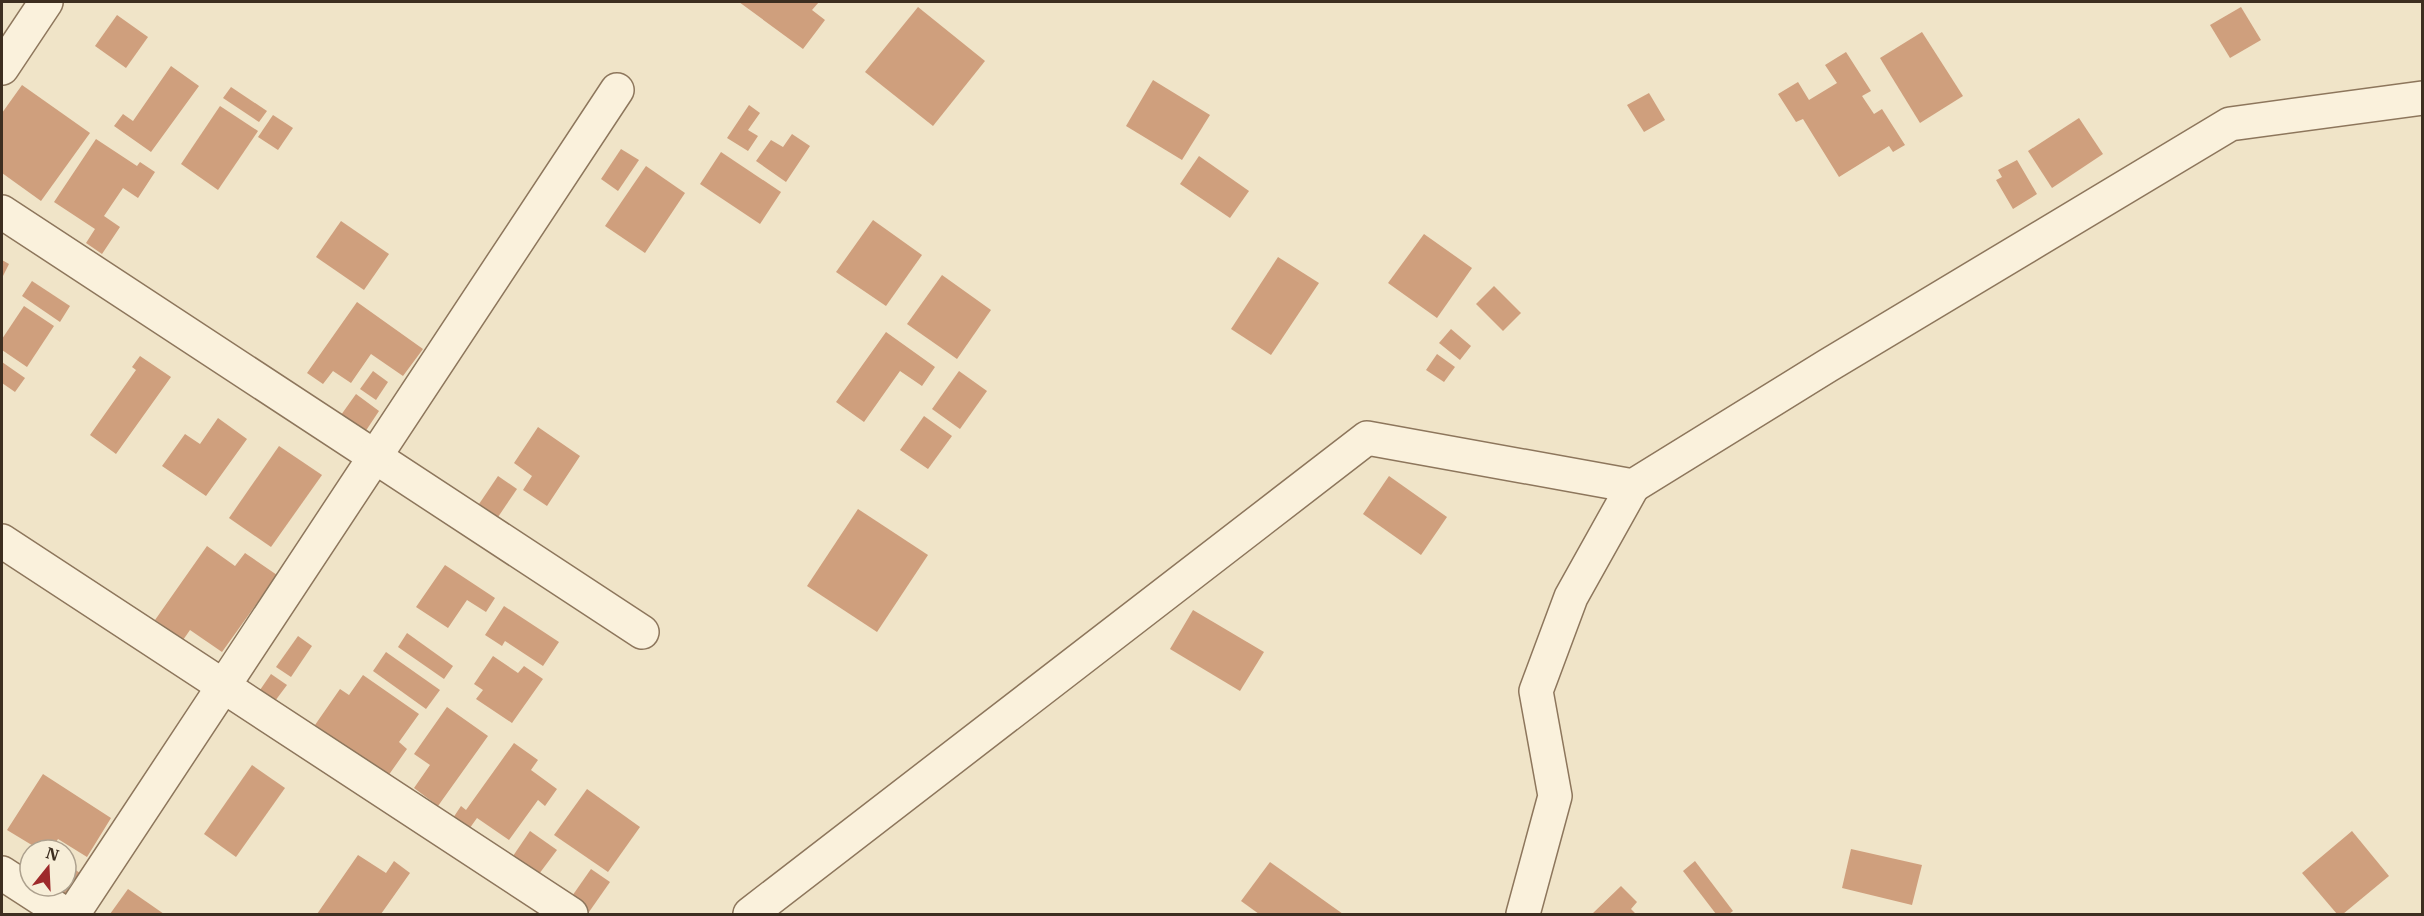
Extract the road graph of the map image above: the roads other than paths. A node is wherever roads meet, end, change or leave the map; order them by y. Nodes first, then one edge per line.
1 (46, 2) edge
2 (2, 68) edge
3 (617, 90) dead end
4 (2422, 98) edge
5 (2, 212) edge
6 (375, 456) junction
7 (1633, 486) junction
8 (2, 541) edge
9 (642, 632) dead end
10 (224, 687) junction
11 (2, 873) edge
12 (65, 915) edge
13 (73, 915) edge
14 (571, 915) edge
15 (750, 915) edge
16 (1523, 915) edge

1 - 2 street
3 - 6 street
4 - 7 street
5 - 6 street
6 - 9 street
6 - 10 street
7 - 15 street
7 - 16 street
8 - 10 street
10 - 13 street
10 - 14 street
11 - 12 street

